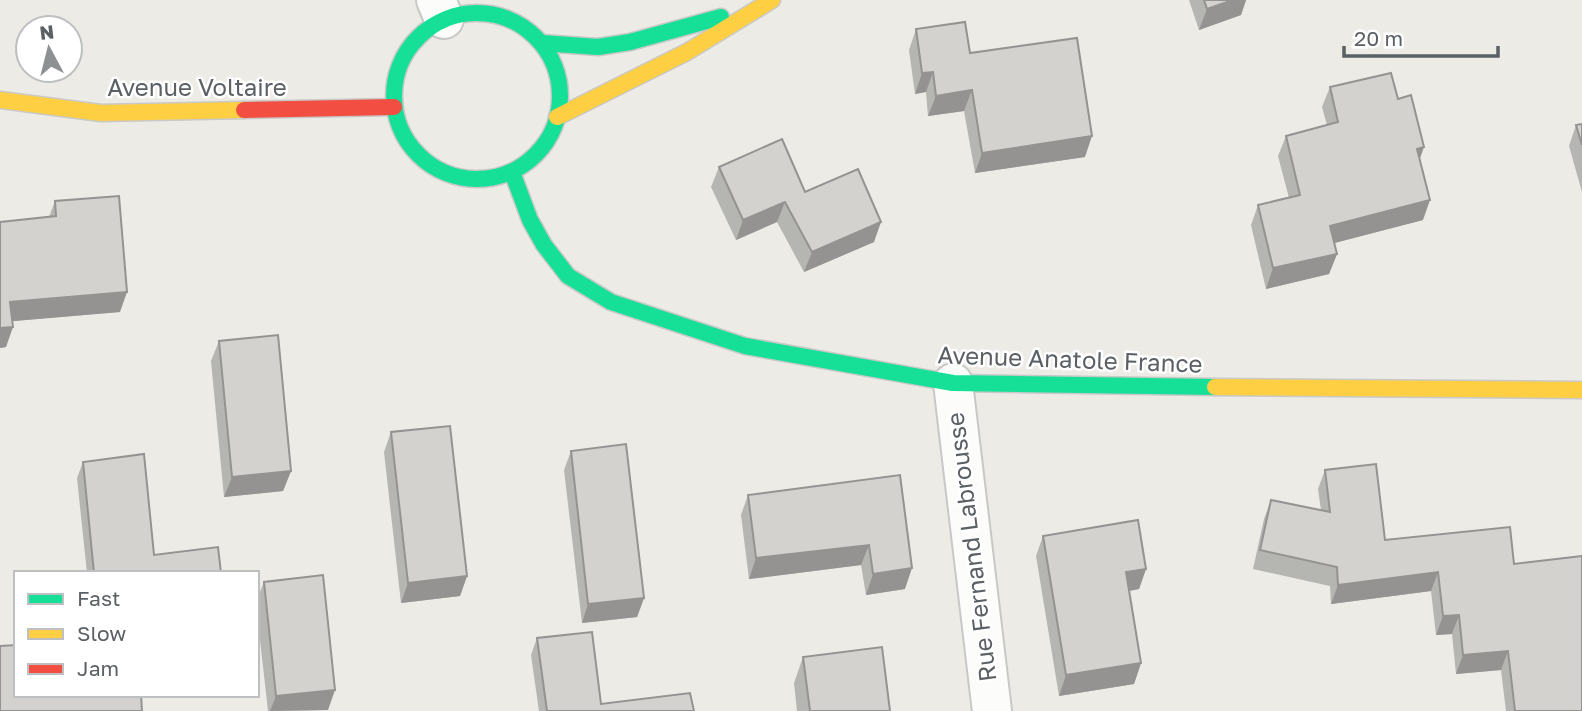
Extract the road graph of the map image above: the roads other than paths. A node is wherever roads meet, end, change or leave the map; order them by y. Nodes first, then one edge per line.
1 (766, 3) edge
2 (440, 10) edge
3 (542, 43) junction
4 (0, 100) edge
5 (394, 107) junction
6 (557, 117) junction
7 (512, 172) junction
8 (953, 383) junction
9 (1582, 390) edge
10 (992, 711) edge

1 - 3 main road
1 - 6 main road
2 - 3 main road
2 - 5 main road
3 - 6 main road
4 - 5 main road, Avenue Voltaire
5 - 7 main road
6 - 7 main road
7 - 8 main road, Avenue Anatole France
8 - 9 main road, Avenue Anatole France
8 - 10 street, Rue Fernand Labrousse

